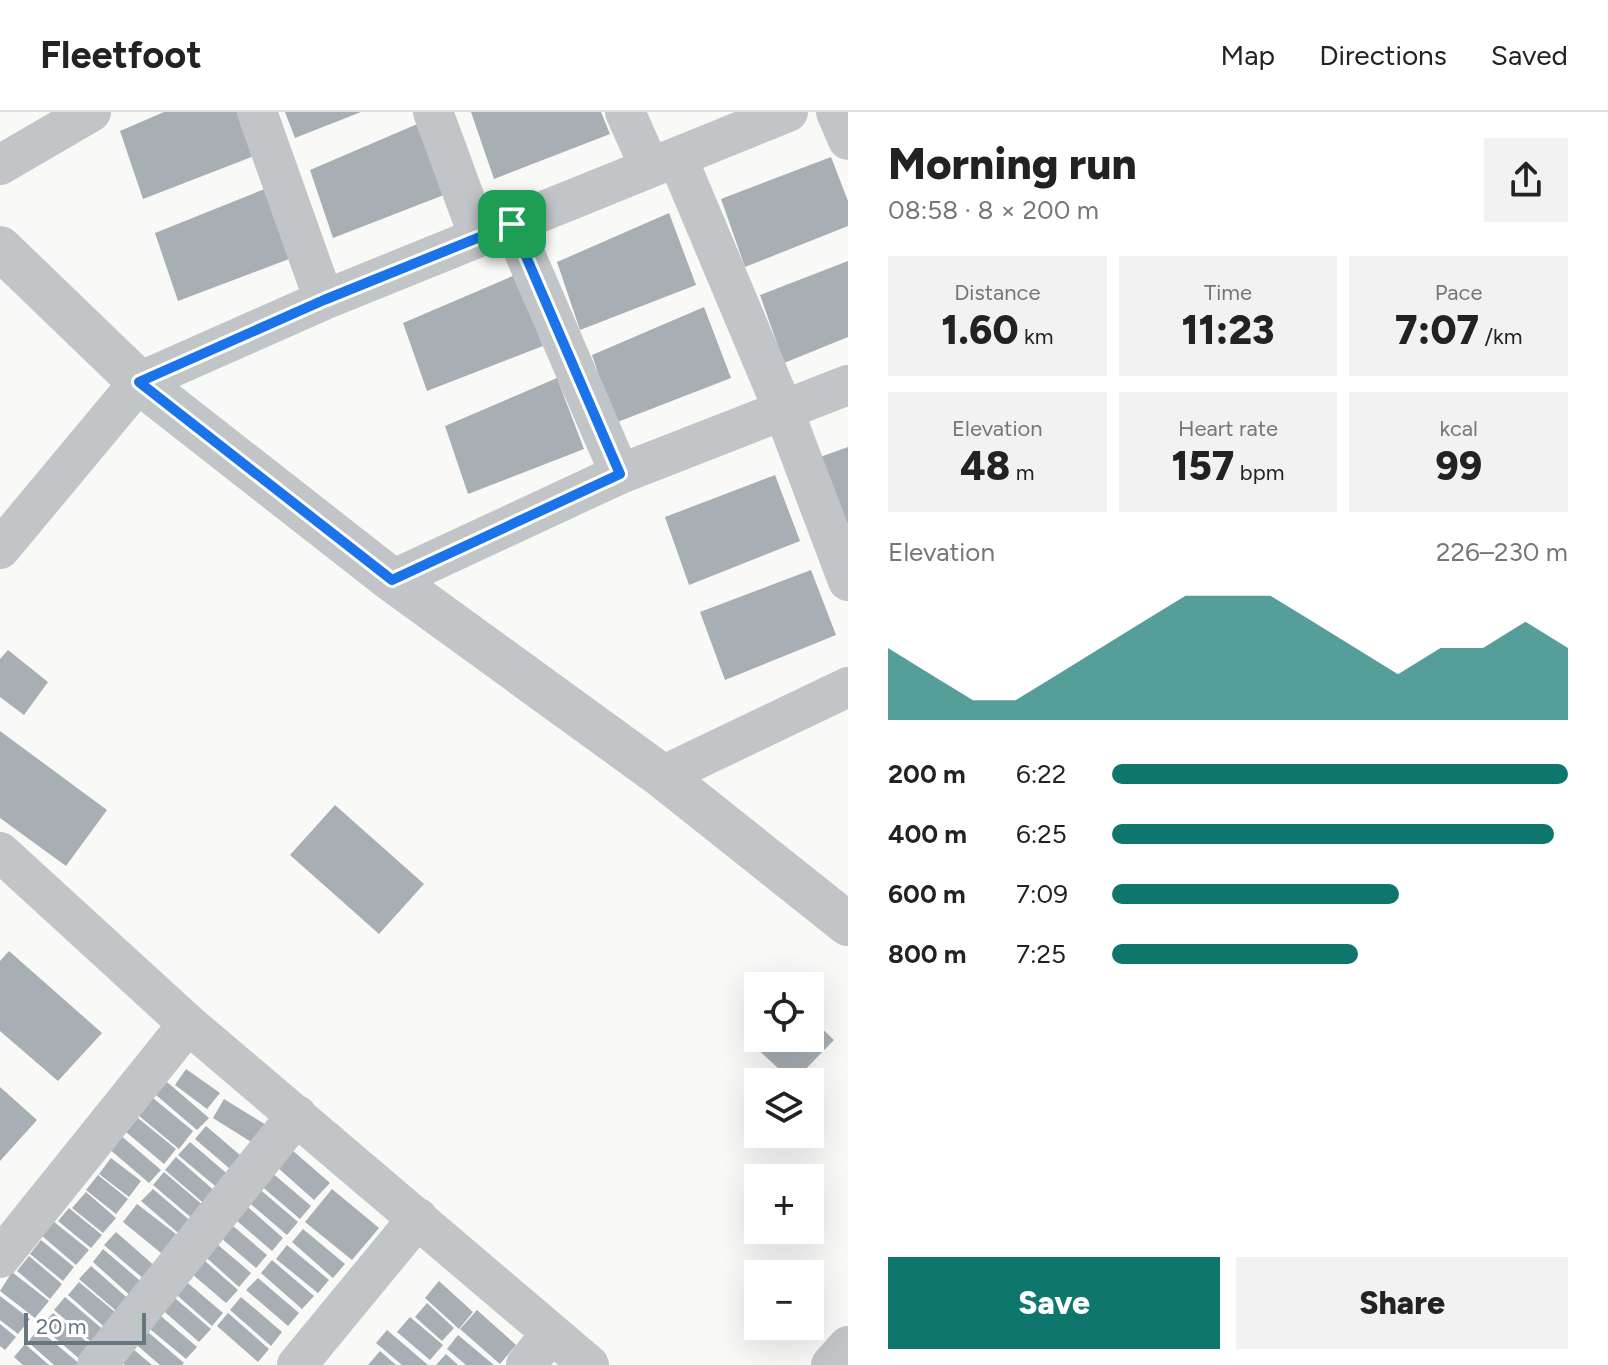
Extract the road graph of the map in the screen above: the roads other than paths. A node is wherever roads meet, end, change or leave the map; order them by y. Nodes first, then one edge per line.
1 (91, 112) edge
2 (257, 112) edge
3 (433, 112) edge
4 (625, 112) edge
5 (788, 112) edge
6 (836, 112) edge
7 (848, 140) edge
8 (664, 162) junction
9 (0, 165) edge
10 (496, 230) junction
11 (0, 248) edge
12 (324, 300) junction
13 (139, 382) junction
14 (848, 385) edge
15 (783, 409) junction
16 (620, 474) junction
17 (0, 549) edge
18 (392, 580) junction
19 (848, 581) edge
20 (848, 687) edge
21 (662, 776) junction
22 (4, 864) edge
23 (848, 924) edge
24 (188, 1024) junction
25 (297, 1115) junction
26 (418, 1218) junction
27 (0, 1258) edge
28 (551, 1333) junction
29 (848, 1346) edge
30 (97, 1365) edge
31 (297, 1365) edge
32 (526, 1365) edge
33 (589, 1365) edge
34 (831, 1365) edge

1 - 9 street
2 - 12 street
3 - 10 street
4 - 8 street
5 - 8 street
6 - 7 street
8 - 10 street
8 - 15 street
10 - 12 street
10 - 16 street
11 - 13 street
12 - 13 street
13 - 17 street
13 - 18 street
14 - 15 street
15 - 16 street
15 - 19 street
16 - 18 street
18 - 21 street
20 - 21 street
21 - 23 street
22 - 24 street
24 - 25 street
24 - 27 street
25 - 26 street
25 - 30 street
26 - 28 street
26 - 31 street
28 - 32 street
28 - 33 street
29 - 34 street

